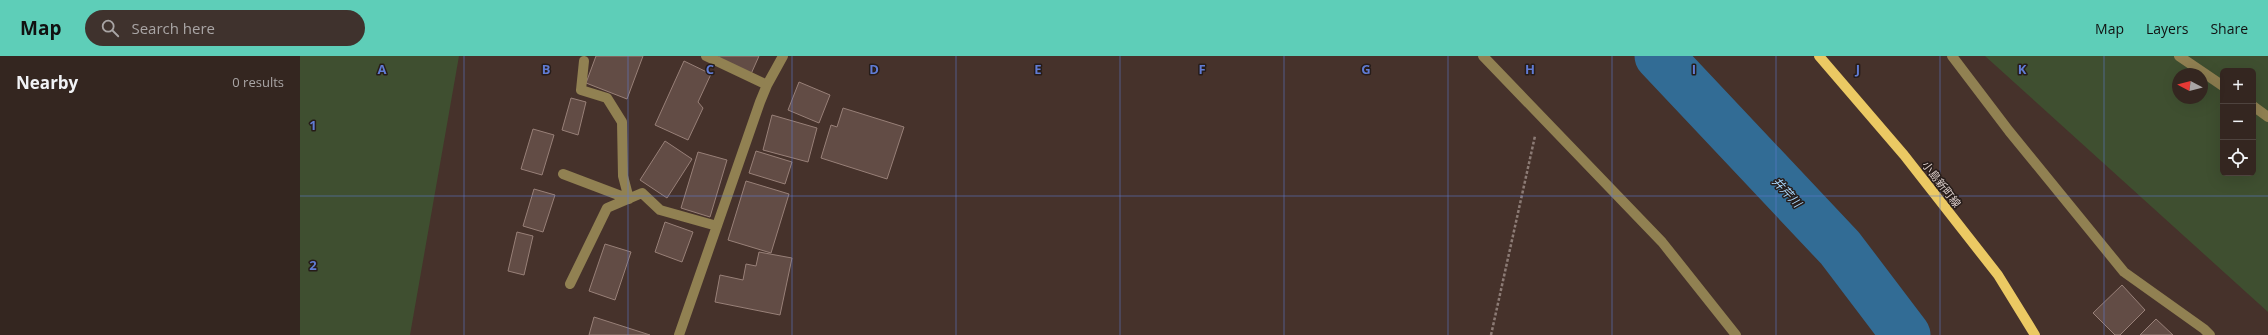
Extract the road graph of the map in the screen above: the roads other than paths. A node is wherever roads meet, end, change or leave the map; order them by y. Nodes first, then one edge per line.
1 (706, 56) edge
2 (783, 56) edge
3 (1483, 56) edge
4 (1819, 56) edge
5 (1952, 56) edge
6 (2179, 56) edge
7 (584, 61) dead end
8 (2220, 84) edge
9 (767, 85) junction
10 (2256, 108) edge
11 (2268, 117) edge
12 (563, 174) dead end
13 (629, 199) junction
14 (717, 226) junction
15 (570, 284) dead end
16 (679, 335) edge
17 (1736, 335) edge
18 (2035, 335) edge
19 (2210, 335) edge

1 - 9 street
2 - 9 street
3 - 17 street
4 - 18 main road, 小島新町線
5 - 19 street
6 - 8 street
7 - 13 street
9 - 14 street
10 - 11 street
12 - 13 street
13 - 14 street
13 - 15 street
14 - 16 street

